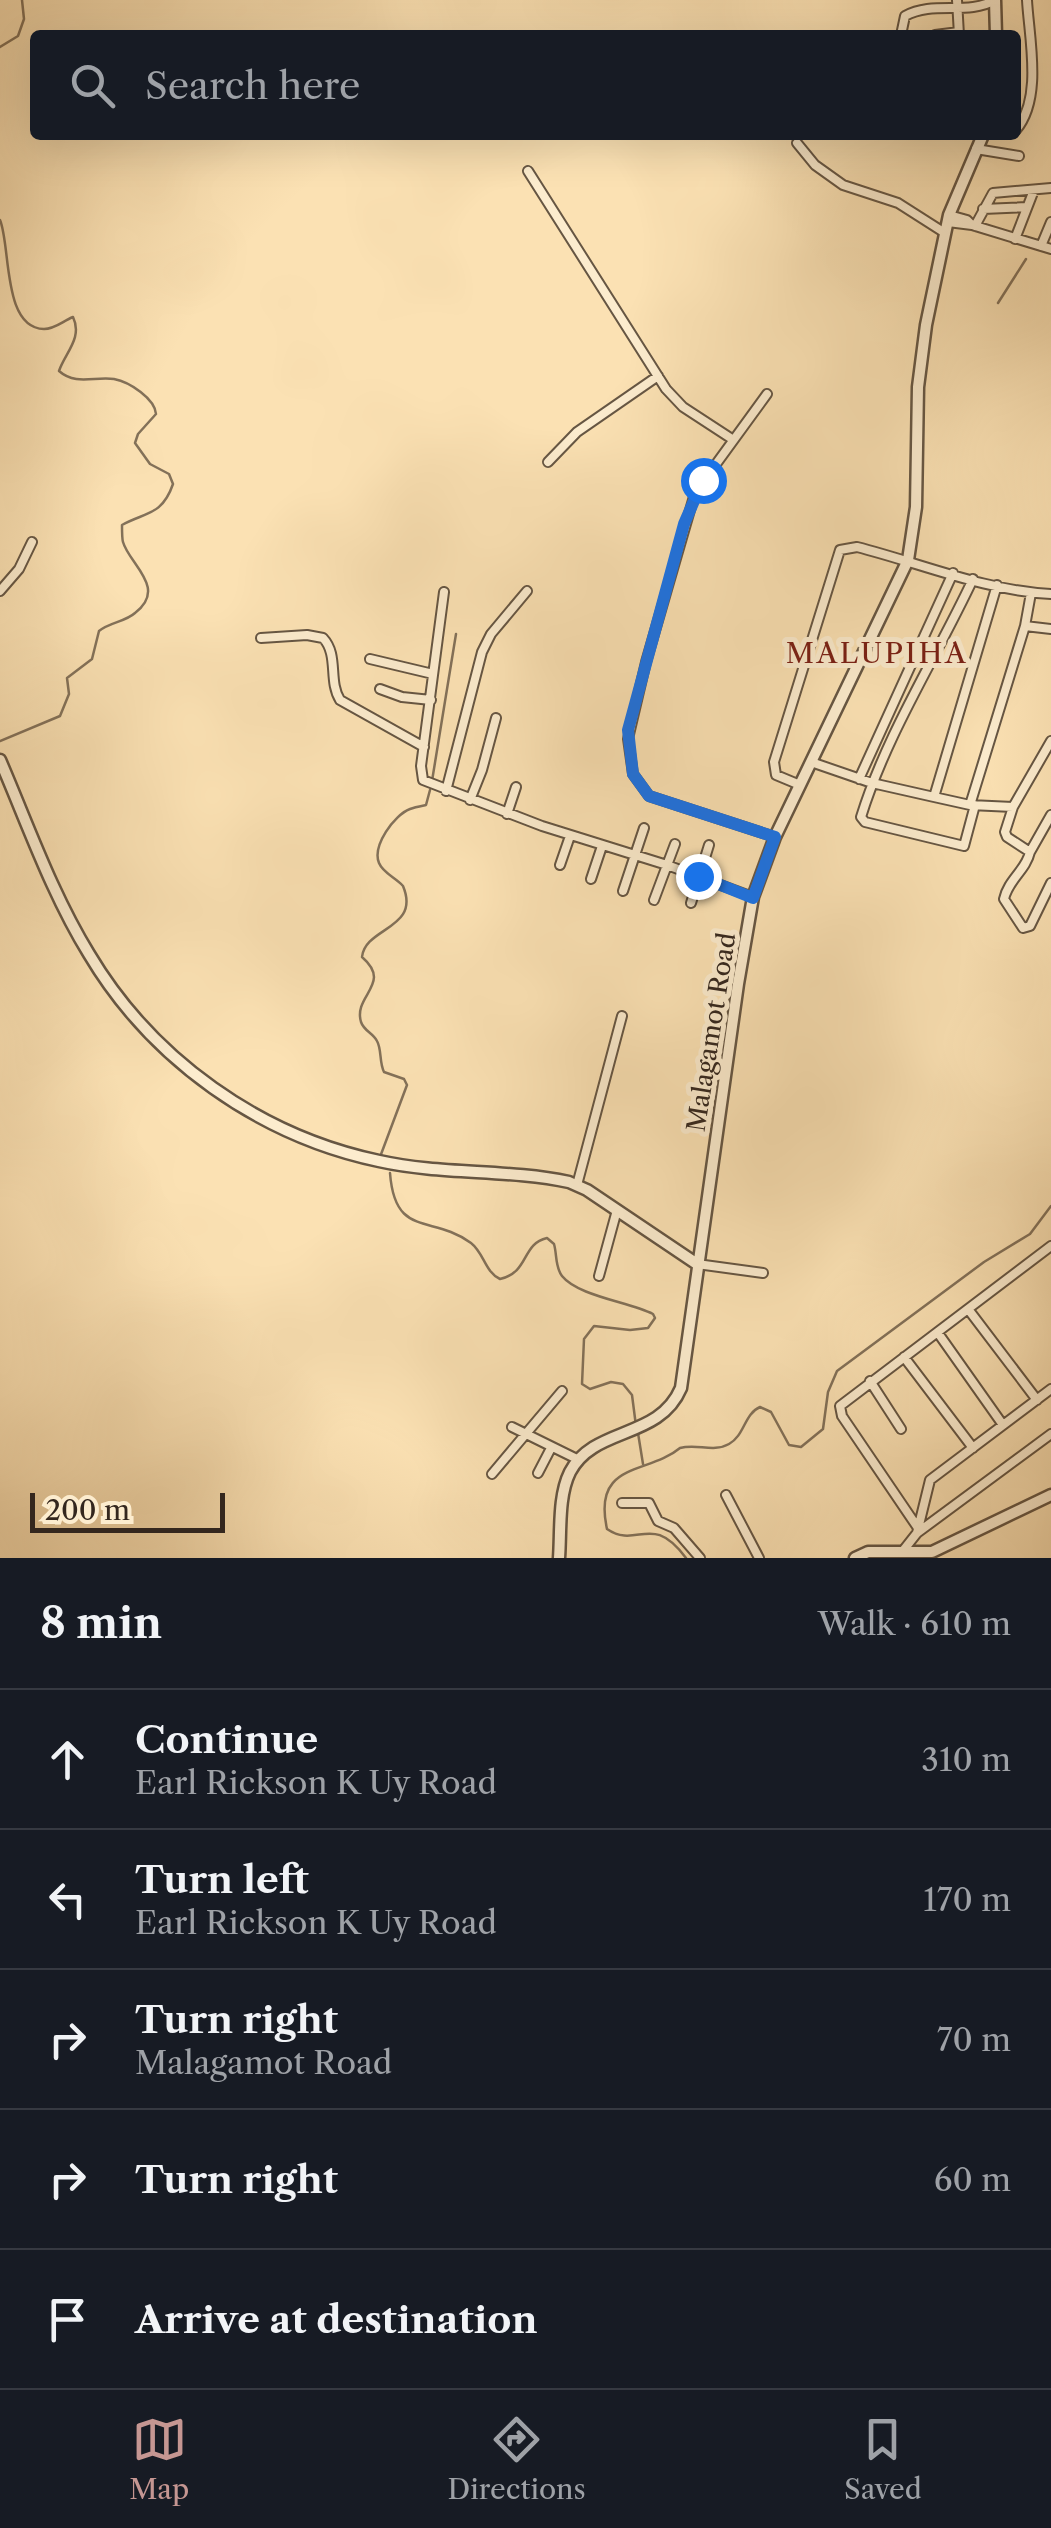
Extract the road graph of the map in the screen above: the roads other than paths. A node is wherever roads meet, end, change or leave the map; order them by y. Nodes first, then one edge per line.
1 (995, 0) edge
2 (1028, 0) edge
3 (959, 1) edge
4 (927, 2) edge
5 (902, 30) edge
6 (959, 30) edge
7 (996, 30) edge
8 (1021, 122) edge
9 (980, 140) edge
10 (797, 143) dead end
11 (976, 149) junction
12 (1019, 156) dead end
13 (528, 172) dead end
14 (1051, 188) edge
15 (1034, 190) junction
16 (1027, 207) junction
17 (983, 208) junction
18 (1051, 222) edge
19 (947, 223) junction
20 (974, 226) junction
21 (1015, 239) junction
22 (1046, 248) edge
23 (658, 376) junction
24 (767, 394) dead end
25 (732, 439) junction
26 (548, 462) dead end
27 (32, 542) dead end
28 (908, 560) junction
29 (953, 573) junction
30 (973, 580) junction
31 (997, 585) junction
32 (527, 591) dead end
33 (0, 592) edge
34 (444, 592) dead end
35 (1031, 593) junction
36 (1051, 594) edge
37 (1025, 626) junction
38 (1051, 629) edge
39 (261, 638) dead end
40 (370, 659) dead end
41 (434, 674) junction
42 (380, 689) dead end
43 (430, 700) junction
44 (496, 718) dead end
45 (1051, 740) edge
46 (424, 747) junction
47 (0, 760) edge
48 (811, 762) junction
49 (858, 778) junction
50 (872, 783) junction
51 (800, 785) junction
52 (516, 788) dead end
53 (446, 792) junction
54 (934, 797) junction
55 (470, 800) junction
56 (972, 805) junction
57 (1013, 807) junction
58 (507, 814) junction
59 (1051, 816) edge
60 (644, 828) dead end
61 (570, 836) junction
62 (775, 837) junction
63 (675, 844) dead end
64 (602, 846) junction
65 (709, 846) dead end
66 (1030, 852) junction
67 (633, 855) junction
68 (560, 865) dead end
69 (667, 865) junction
70 (698, 876) junction
71 (591, 880) dead end
72 (1051, 883) edge
73 (623, 891) dead end
74 (753, 898) junction
75 (654, 900) dead end
76 (691, 903) dead end
77 (622, 1016) dead end
78 (577, 1185) junction
79 (617, 1210) junction
80 (1051, 1246) edge
81 (696, 1264) junction
82 (763, 1273) dead end
83 (599, 1276) dead end
84 (968, 1310) junction
85 (938, 1333) junction
86 (904, 1356) junction
87 (870, 1381) junction
88 (562, 1390) dead end
89 (1051, 1390) edge
90 (1037, 1400) junction
91 (1003, 1426) junction
92 (512, 1427) dead end
93 (901, 1429) dead end
94 (524, 1434) junction
95 (1051, 1434) edge
96 (550, 1448) junction
97 (973, 1448) junction
98 (579, 1460) junction
99 (538, 1473) dead end
100 (492, 1474) dead end
101 (726, 1495) dead end
102 (1051, 1496) edge
103 (622, 1503) dead end
104 (918, 1531) junction
105 (902, 1552) junction
106 (916, 1556) edge
107 (559, 1558) edge
108 (700, 1558) edge
109 (760, 1558) edge
110 (855, 1558) edge

1 - 3 street
1 - 7 street
2 - 8 street
3 - 4 street
3 - 6 street
4 - 5 street
9 - 11 street, Malagamot Road
10 - 19 street
11 - 12 street
11 - 19 street, Malagamot Road
13 - 23 street
14 - 15 street
15 - 16 street
15 - 17 street
16 - 17 street
16 - 21 street
17 - 20 street
18 - 22 street
19 - 20 street
19 - 28 street, Malagamot Road
20 - 21 street
21 - 22 street
23 - 25 street
23 - 26 street
24 - 25 street
25 - 62 street
27 - 33 street
28 - 29 street
28 - 48 street, Malagamot Road
28 - 51 street
29 - 30 street
29 - 49 street
30 - 31 street
30 - 50 street
31 - 35 street
31 - 54 street
32 - 53 street
34 - 41 street
35 - 36 street
35 - 37 street
37 - 38 street
37 - 56 street
39 - 46 street
40 - 41 street
41 - 43 street
42 - 43 street
43 - 46 street
44 - 55 street
45 - 57 street
46 - 53 street
47 - 78 street
48 - 49 street
48 - 51 street, Malagamot Road
49 - 50 street
50 - 54 street
50 - 56 street
51 - 62 street, Malagamot Road
52 - 58 street
53 - 55 street
54 - 56 street
55 - 58 street
56 - 57 street
57 - 66 street
58 - 61 street
59 - 66 street
60 - 67 street
61 - 64 street
61 - 68 street
62 - 74 street, Malagamot Road
63 - 69 street
64 - 67 street
64 - 71 street
65 - 70 street
66 - 72 street
67 - 69 street
67 - 73 street
69 - 70 street
69 - 75 street
70 - 74 street
70 - 76 street
74 - 81 street, Malagamot Road
77 - 78 street
78 - 79 street
79 - 81 street
79 - 83 street
80 - 84 street
81 - 82 street
81 - 98 street, Malagamot Road
84 - 85 street
84 - 90 street
85 - 86 street
85 - 91 street
86 - 87 street
86 - 97 street
87 - 93 street
87 - 104 street
88 - 94 street
89 - 90 street
90 - 91 street
91 - 97 street
92 - 94 street
94 - 96 street
94 - 100 street
95 - 104 street
96 - 98 street
96 - 99 street
97 - 104 street
98 - 107 street
101 - 109 street
102 - 106 street
103 - 108 street
104 - 105 street
105 - 106 street
105 - 110 street

